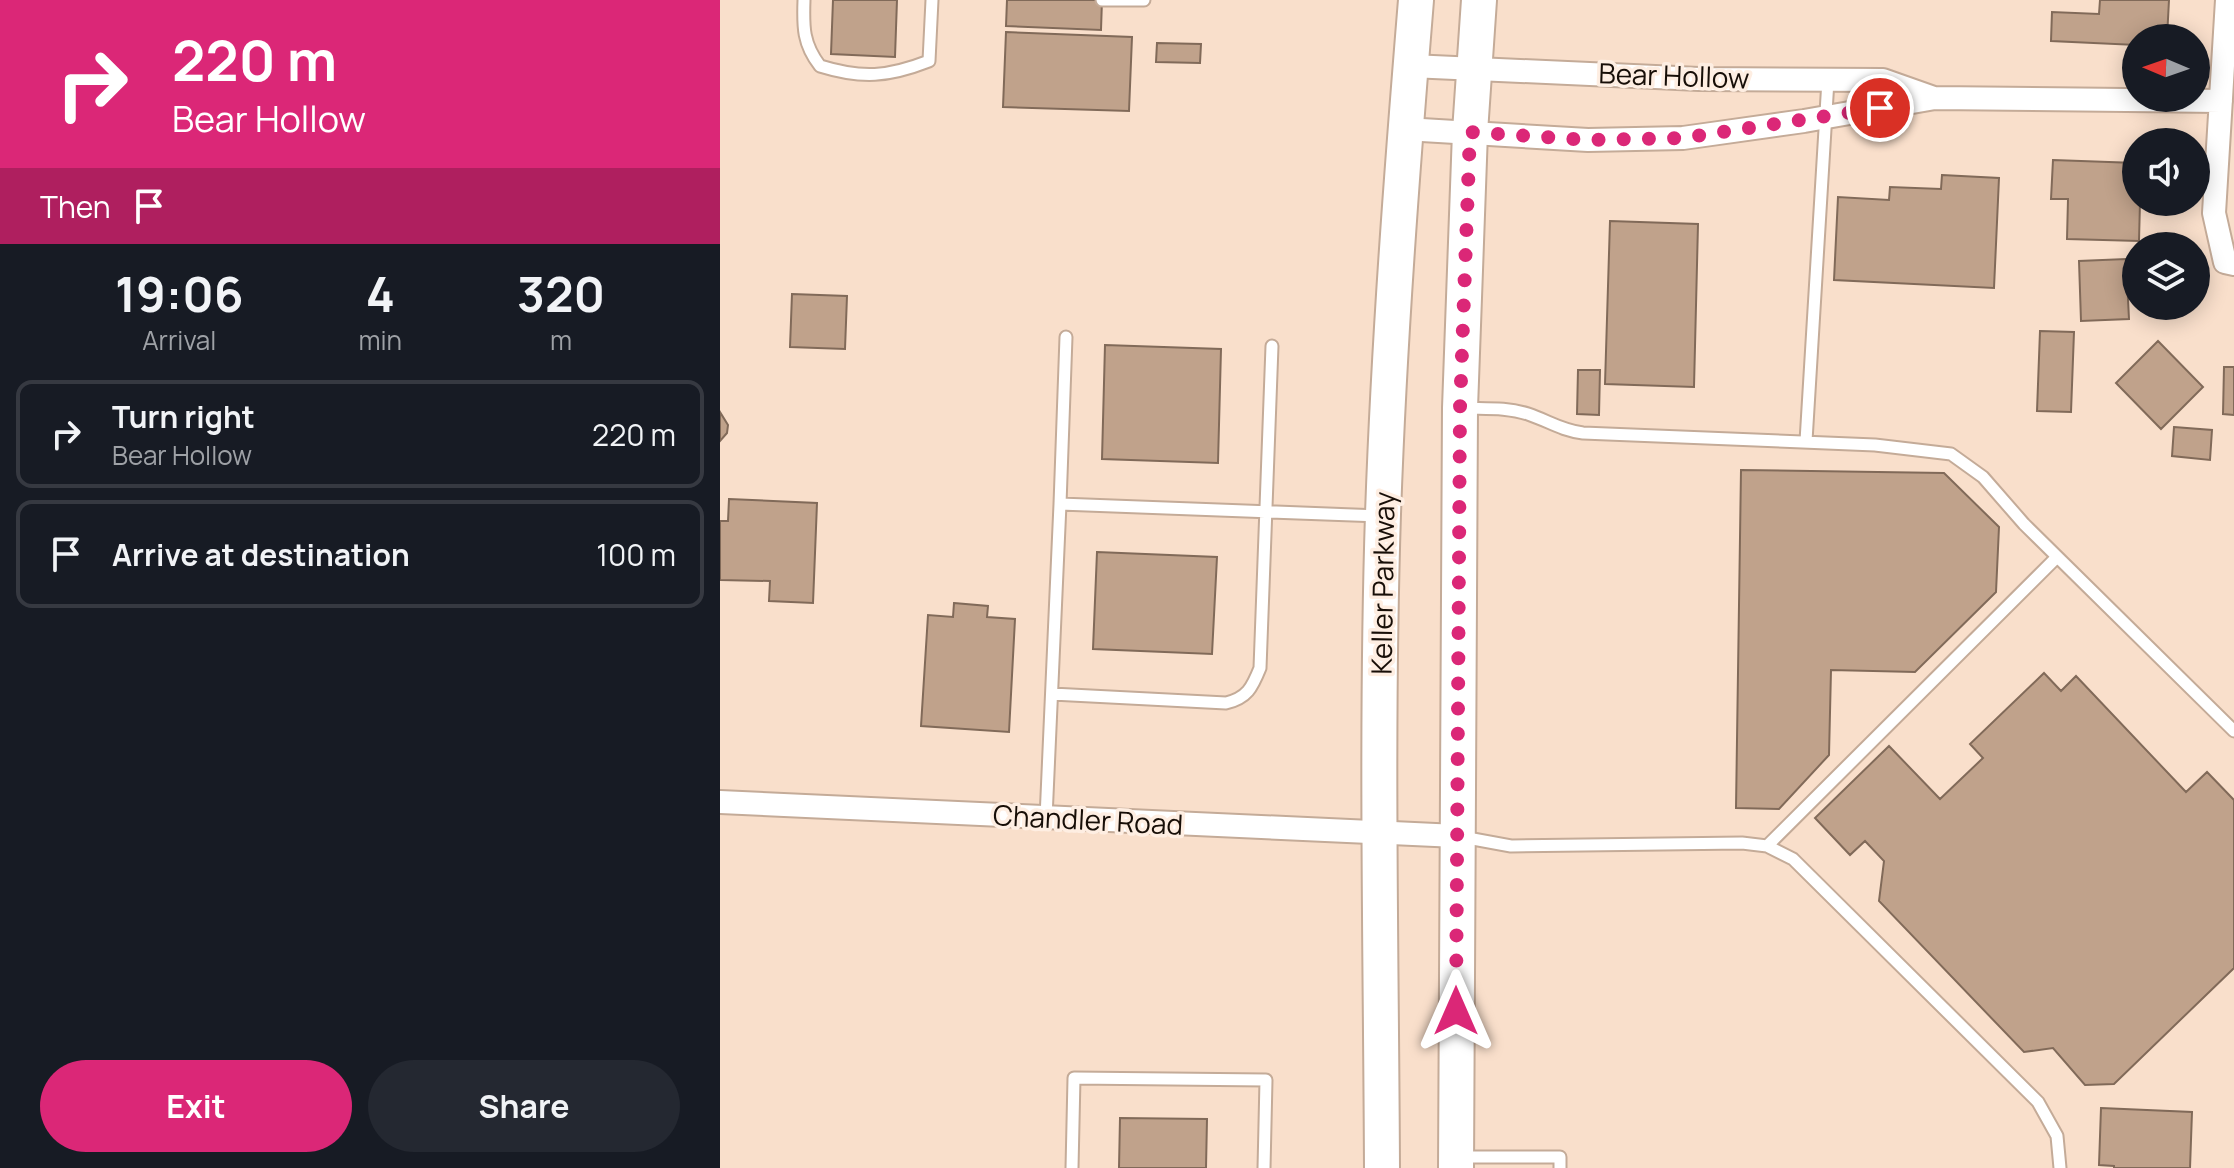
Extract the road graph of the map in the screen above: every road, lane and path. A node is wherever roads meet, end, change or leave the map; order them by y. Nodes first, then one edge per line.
1 (804, 0) edge
2 (932, 0) edge
3 (1102, 0) edge
4 (1144, 0) edge
5 (1416, 0) edge
6 (1479, 0) edge
7 (2227, 0) edge
8 (1411, 66) junction
9 (1473, 68) junction
10 (1828, 80) junction
11 (1935, 98) junction
12 (2221, 101) junction
13 (1824, 118) junction
14 (1405, 129) junction
15 (1470, 132) junction
16 (2230, 263) edge
17 (1066, 337) dead end
18 (1272, 346) dead end
19 (1460, 408) junction
20 (1806, 441) junction
21 (1060, 504) junction
22 (1265, 513) junction
23 (1383, 516) junction
24 (2057, 557) junction
25 (1052, 694) junction
26 (2234, 731) edge
27 (720, 802) edge
28 (1046, 818) junction
29 (1380, 833) junction
30 (1457, 836) junction
31 (1767, 846) junction
32 (1456, 1162) edge
33 (1072, 1168) edge
34 (1264, 1168) edge
35 (1382, 1168) edge
36 (1560, 1168) edge
37 (2060, 1168) edge

1 - 2 lane
3 - 4 lane
5 - 8 main road, Keller Parkway
6 - 9 main road
7 - 12 street
8 - 9 street, Bear Hollow
8 - 14 main road, Keller Parkway
9 - 10 street, Bear Hollow
9 - 15 main road
10 - 11 street, Bear Hollow
10 - 13 lane
11 - 12 street, Bear Hollow
11 - 13 street, Bear Hollow
12 - 16 street
13 - 15 street, Bear Hollow
13 - 20 lane
14 - 15 street, Bear Hollow
14 - 23 main road, Keller Parkway
15 - 19 main road
17 - 21 lane
18 - 22 lane
19 - 20 lane
19 - 30 main road
20 - 24 lane
21 - 22 lane
21 - 25 lane
22 - 23 lane
22 - 25 lane
23 - 29 main road, Keller Parkway
24 - 26 lane
24 - 31 lane
25 - 28 lane
27 - 28 street, Chandler Road
28 - 29 street, Chandler Road
29 - 30 street, Chandler Road
29 - 35 main road, Keller Parkway
30 - 31 lane
30 - 32 main road
31 - 37 lane
32 - 36 lane
33 - 34 lane

